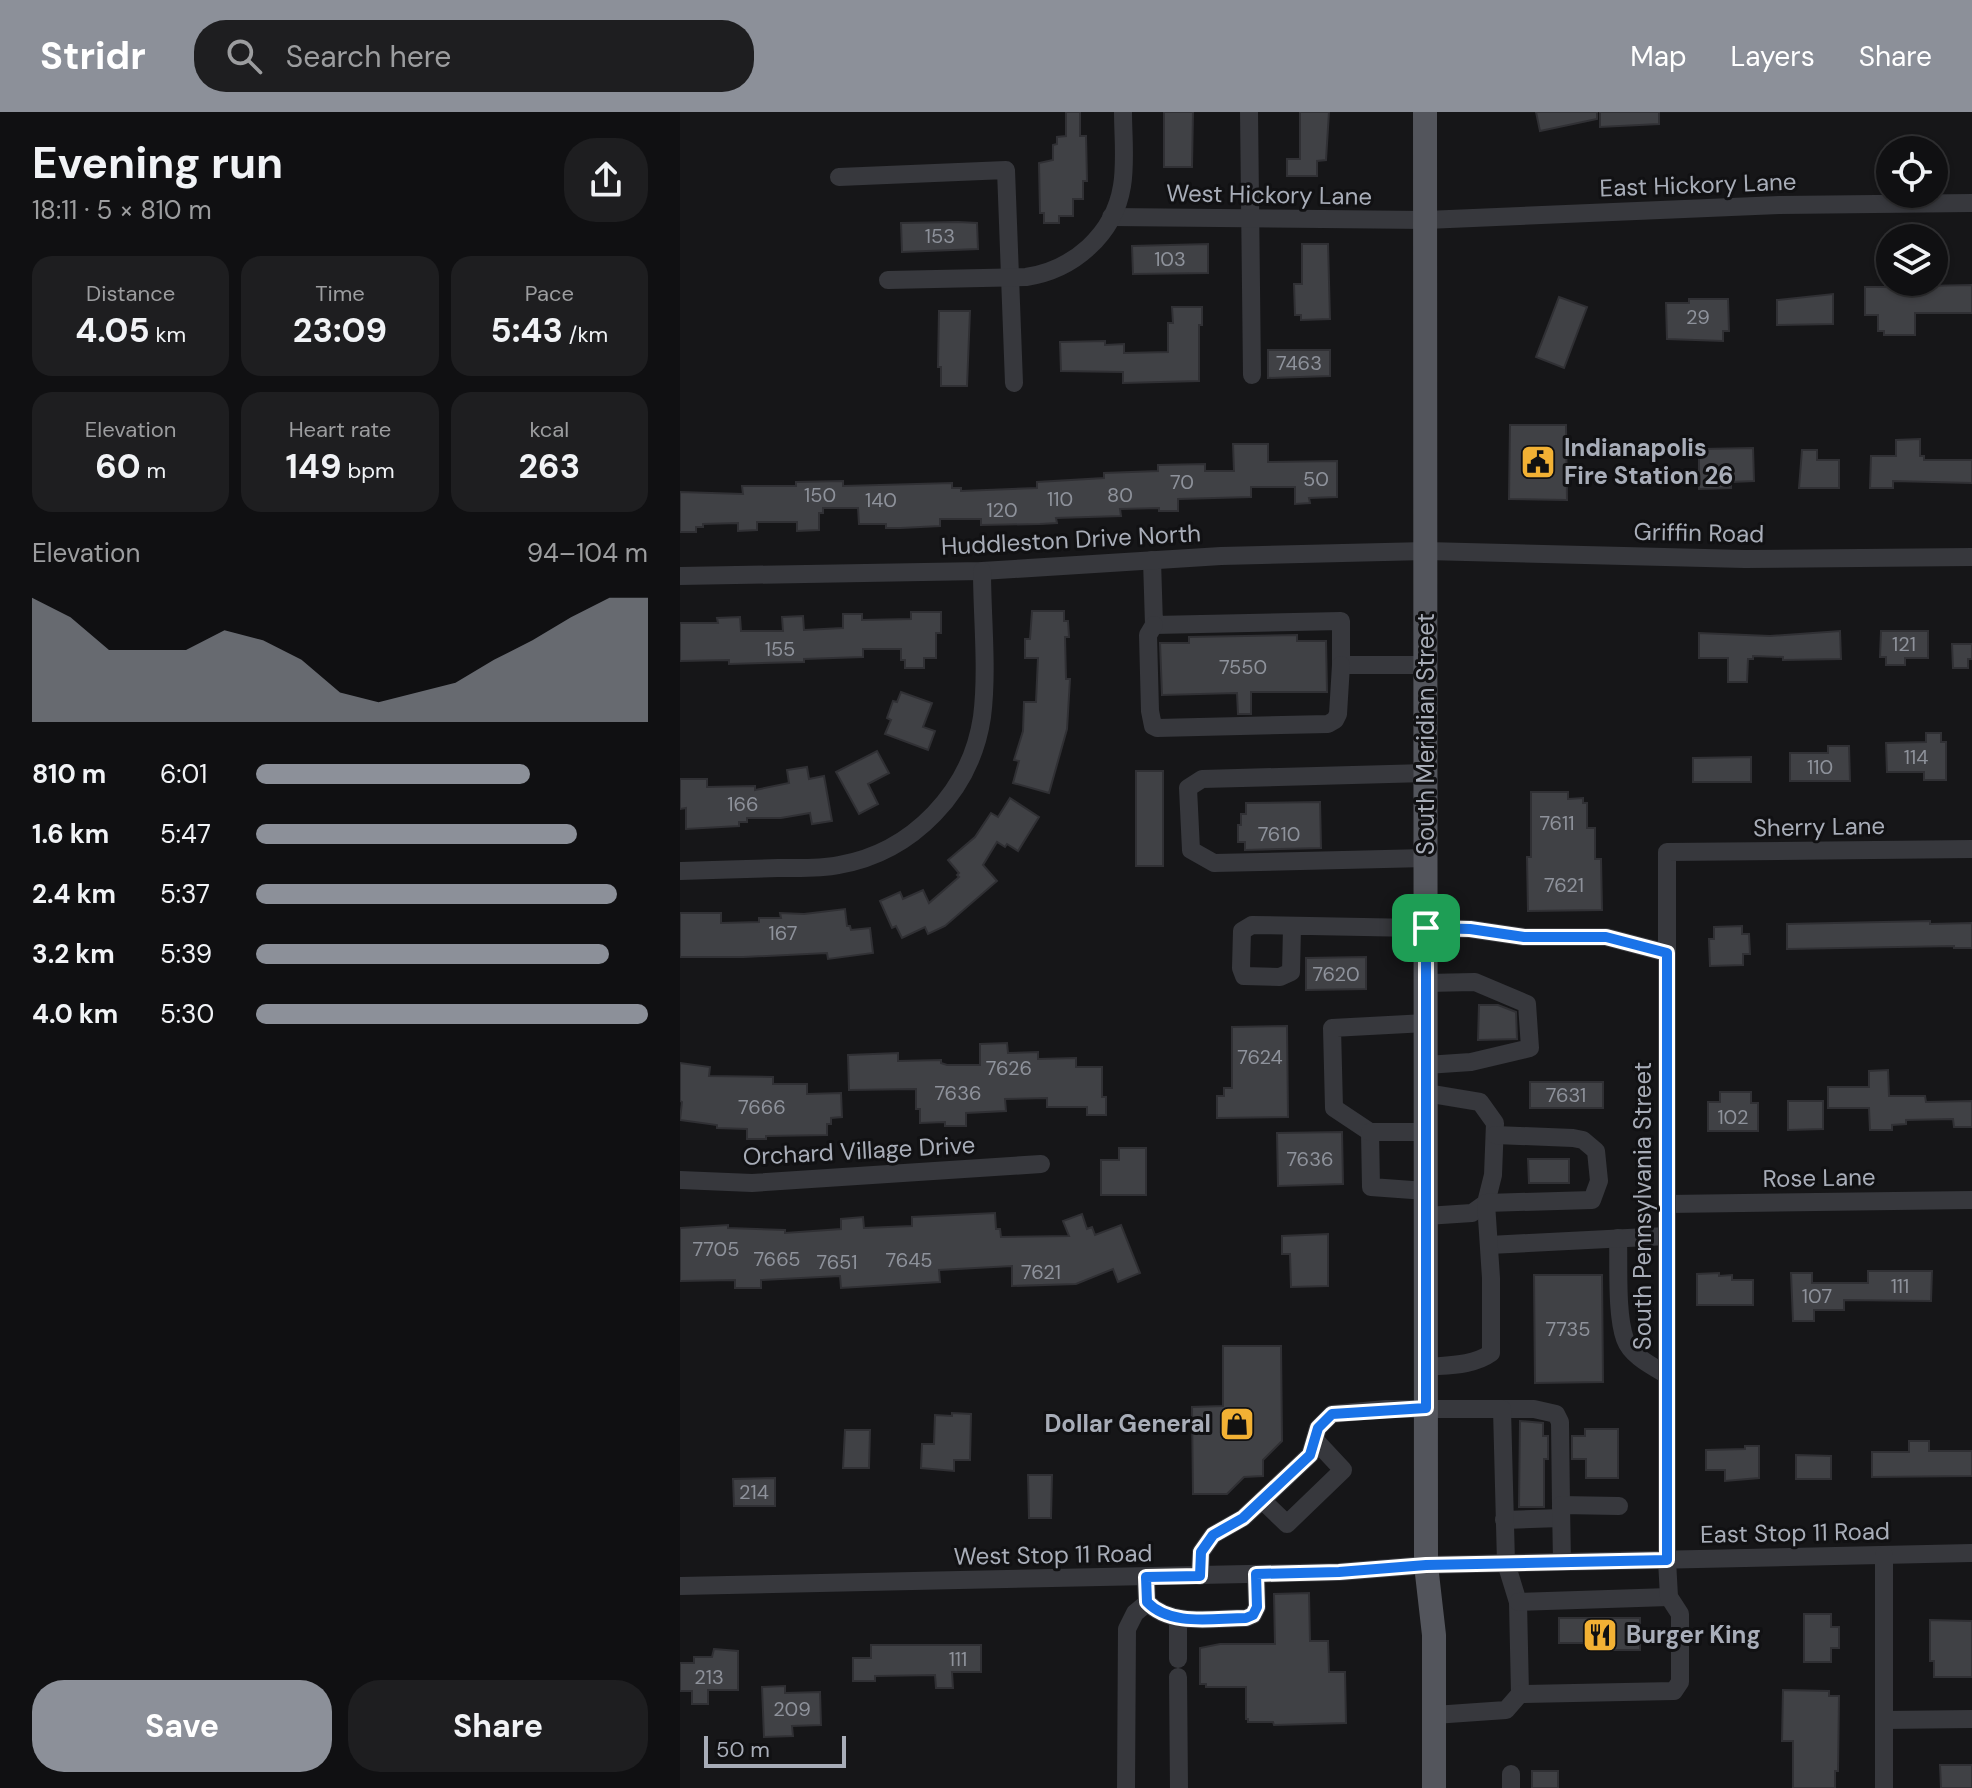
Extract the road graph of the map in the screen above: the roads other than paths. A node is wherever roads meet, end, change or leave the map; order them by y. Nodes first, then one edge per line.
1 (1123, 112) edge
2 (1249, 112) edge
3 (1425, 112) edge
4 (839, 177) dead end
5 (1972, 203) edge
6 (1111, 217) junction
7 (1251, 218) junction
8 (1426, 220) junction
9 (1010, 278) junction
10 (888, 280) dead end
11 (1252, 375) dead end
12 (1014, 383) dead end
13 (1426, 551) junction
14 (1972, 557) edge
15 (1152, 560) junction
16 (982, 571) junction
17 (680, 576) edge
18 (1154, 625) junction
19 (1341, 665) junction
20 (1426, 665) junction
21 (1426, 773) junction
22 (1972, 849) edge
23 (1667, 852) joint
24 (1426, 858) junction
25 (680, 871) edge
26 (1292, 927) dead end
27 (1426, 928) junction
28 (1667, 953) junction
29 (1426, 983) junction
30 (1426, 1023) junction
31 (1426, 1065) junction
32 (1426, 1093) junction
33 (1370, 1132) junction
34 (1426, 1132) junction
35 (1495, 1135) junction
36 (1041, 1164) dead end
37 (680, 1180) edge
38 (1426, 1191) junction
39 (1972, 1200) edge
40 (1486, 1203) junction
41 (1667, 1204) junction
42 (1426, 1216) junction
43 (1667, 1236) junction
44 (1618, 1238) junction
45 (1489, 1245) junction
46 (1426, 1367) junction
47 (1667, 1375) junction
48 (1426, 1408) junction
49 (1502, 1409) junction
50 (1315, 1440) junction
51 (1262, 1500) junction
52 (1619, 1506) dead end
53 (1561, 1512) junction
54 (1504, 1520) junction
55 (1972, 1553) edge
56 (1884, 1555) junction
57 (1667, 1560) junction
58 (1562, 1562) junction
59 (1506, 1563) junction
60 (1426, 1565) junction
61 (1256, 1574) junction
62 (1200, 1576) junction
63 (1146, 1577) junction
64 (680, 1586) edge
65 (1669, 1597) junction
66 (1518, 1602) junction
67 (1141, 1607) junction
68 (1178, 1619) junction
69 (1520, 1694) junction
70 (1434, 1715) junction
71 (1972, 1719) edge
72 (1884, 1720) junction
73 (1126, 1788) edge
74 (1179, 1788) edge
75 (1434, 1788) edge
76 (1884, 1788) edge

1 - 6 street
2 - 7 street
3 - 8 main road, South Meridian Street
4 - 9 street
5 - 8 street, East Hickory Lane
6 - 7 street, West Hickory Lane
6 - 9 street
7 - 8 street, West Hickory Lane
7 - 11 street
8 - 13 main road, South Meridian Street
9 - 10 street
9 - 12 street
13 - 14 street, Griffin Road
13 - 15 street, Huddleston Drive North
13 - 20 main road, South Meridian Street
15 - 16 street, Huddleston Drive North
15 - 18 street
16 - 17 street, Huddleston Drive North
16 - 25 street
18 - 19 street
18 - 19 street
19 - 20 street
20 - 21 main road, South Meridian Street
21 - 24 main road, South Meridian Street
21 - 24 street
22 - 23 street, Sherry Lane
23 - 28 street, South Pennsylvania Street
24 - 27 main road, South Meridian Street
26 - 27 street
27 - 28 street
27 - 29 main road, South Meridian Street
28 - 41 street, South Pennsylvania Street
29 - 30 main road, South Meridian Street
29 - 31 street
30 - 31 main road, South Meridian Street
30 - 33 street
31 - 32 main road, South Meridian Street
32 - 34 main road, South Meridian Street
32 - 35 street
33 - 34 street
33 - 38 street
34 - 38 main road, South Meridian Street
35 - 40 street
35 - 40 street
36 - 37 street, Orchard Village Drive
38 - 42 main road, South Meridian Street
39 - 41 street, Rose Lane
40 - 42 street
40 - 45 street
41 - 43 street, South Pennsylvania Street
42 - 46 main road, South Meridian Street
43 - 44 street
43 - 47 street, South Pennsylvania Street
44 - 45 street
44 - 47 street
45 - 46 street
46 - 48 main road, South Meridian Street
47 - 57 street, South Pennsylvania Street
48 - 49 street
48 - 50 street
48 - 60 main road, South Meridian Street
49 - 53 street
49 - 54 street
50 - 51 street
50 - 51 street
51 - 62 street
52 - 53 street
53 - 54 street
53 - 58 street
54 - 59 street
55 - 56 street, East Stop 11 Road
56 - 57 street, East Stop 11 Road
56 - 72 street
57 - 58 street, East Stop 11 Road
57 - 65 street, South Pennsylvania Street
58 - 59 street, East Stop 11 Road
59 - 60 street, East Stop 11 Road
59 - 66 street
60 - 61 street, West Stop 11 Road
60 - 70 main road, South Meridian Street
61 - 62 street, West Stop 11 Road
61 - 68 street
62 - 63 street, West Stop 11 Road
63 - 64 street, West Stop 11 Road
63 - 67 street
65 - 66 street
65 - 69 street, South Pennsylvania Street
66 - 69 street
67 - 68 street
67 - 73 street
68 - 74 street
69 - 70 street
70 - 75 main road, South Meridian Street
71 - 72 street
72 - 76 street

